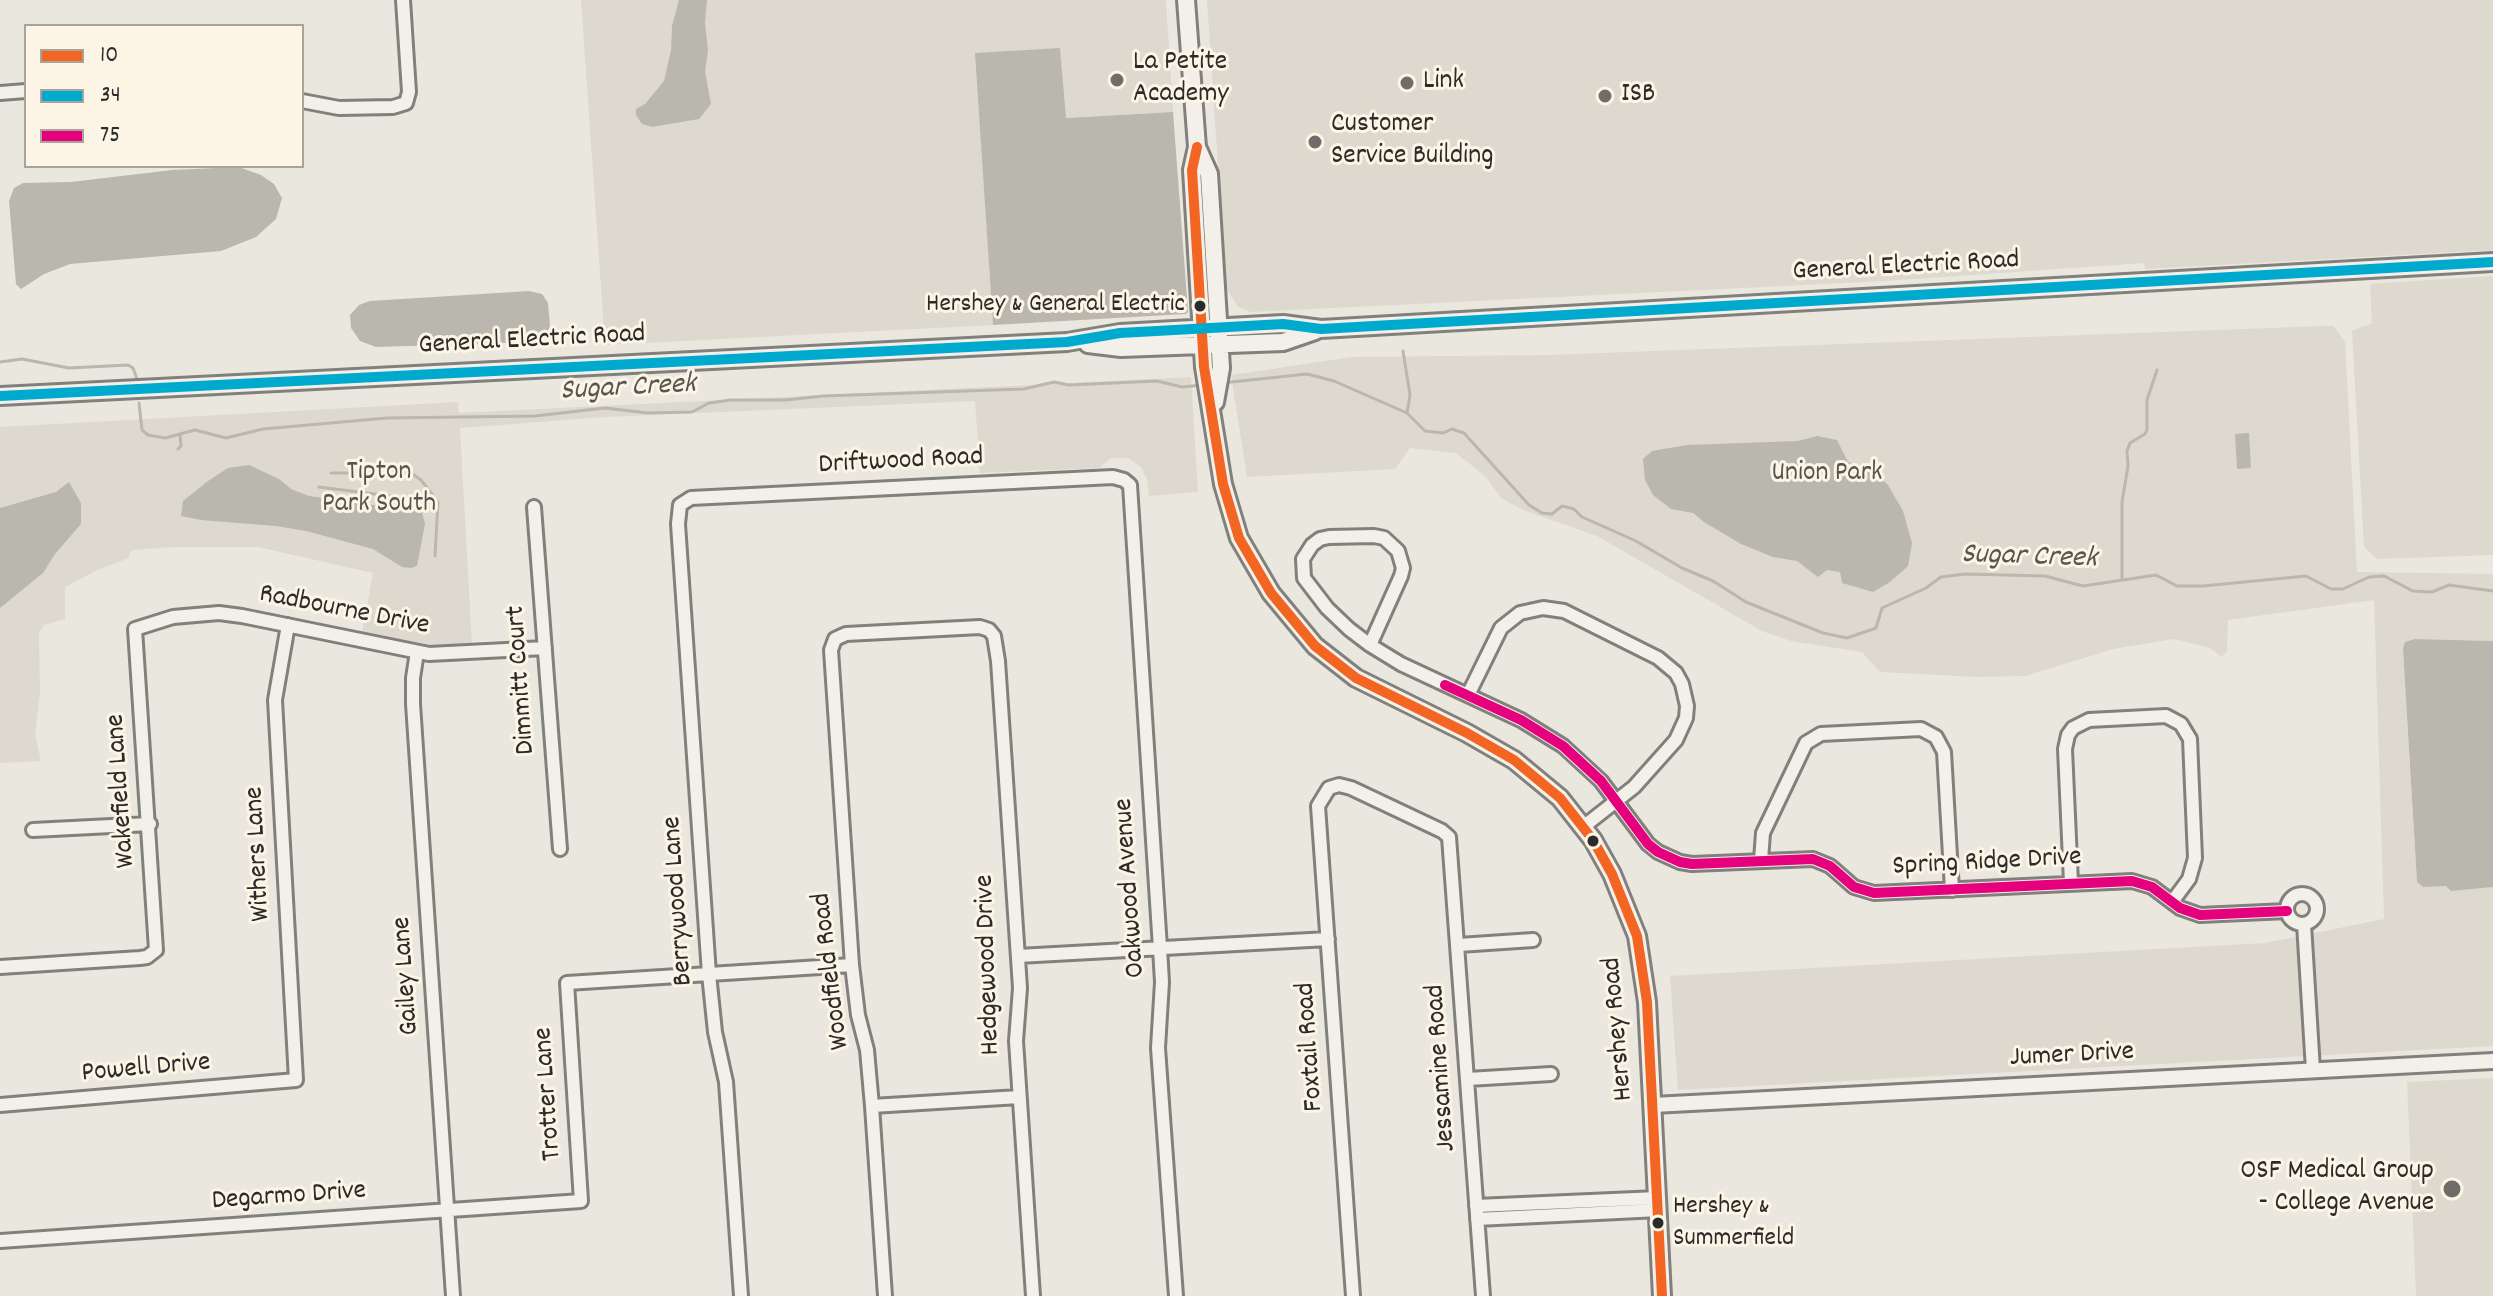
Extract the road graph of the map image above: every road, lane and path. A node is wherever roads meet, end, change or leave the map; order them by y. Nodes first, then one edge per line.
1 (403, 0) edge
2 (1186, 0) edge
3 (24, 91) edge
4 (0, 93) edge
5 (304, 101) edge
6 (1197, 147) junction
7 (2493, 262) edge
8 (1218, 328) junction
9 (1321, 329) junction
10 (1201, 337) junction
11 (1219, 345) junction
12 (1212, 368) junction
13 (0, 396) edge
14 (1124, 480) joint
15 (682, 503) joint
16 (534, 507) dead end
17 (288, 625) junction
18 (135, 629) joint
19 (834, 642) joint
20 (1370, 645) junction
21 (545, 648) junction
22 (417, 652) junction
23 (1468, 695) junction
24 (1322, 795) joint
25 (1617, 800) junction
26 (150, 824) junction
27 (1583, 827) junction
28 (33, 830) dead end
29 (560, 849) dead end
30 (1761, 860) junction
31 (2071, 883) junction
32 (1952, 890) junction
33 (2172, 902) junction
34 (2287, 911) junction
35 (2304, 924) junction
36 (1328, 939) junction
37 (1533, 940) dead end
38 (1459, 945) junction
39 (1160, 948) junction
40 (1018, 956) junction
41 (852, 965) junction
42 (0, 967) edge
43 (709, 974) junction
44 (2493, 1061) edge
45 (2313, 1070) junction
46 (1551, 1074) dead end
47 (1468, 1079) junction
48 (296, 1080) joint
49 (1019, 1097) junction
50 (0, 1105) edge
51 (1653, 1105) junction
52 (872, 1106) junction
53 (581, 1201) joint
54 (1658, 1204) junction
55 (448, 1211) junction
56 (1477, 1213) junction
57 (0, 1241) edge
58 (453, 1296) edge
59 (741, 1296) edge
60 (885, 1296) edge
61 (1033, 1296) edge
62 (1176, 1296) edge
63 (1353, 1296) edge
64 (1483, 1296) edge
65 (1662, 1296) edge

1 - 5 street
2 - 6 main road
3 - 4 street
6 - 8 main road, Hershey Road
6 - 10 main road, Hershey Road
7 - 9 main road, General Electric Road
8 - 9 main road, General Electric Road
8 - 10 main road, General Electric Road
8 - 11 main road, Hershey Road
9 - 11 main road, General Electric Road
10 - 11 main road, General Electric Road
10 - 12 main road, Hershey Road
10 - 13 main road, General Electric Road
11 - 12 main road, Hershey Road
12 - 27 main road, Hershey Road
14 - 15 street, Driftwood Road
14 - 39 street, Oakwood Avenue
15 - 43 street, Berrywood Lane
16 - 21 street, Dimmitt Court
17 - 18 street, Radbourne Drive
17 - 22 street, Radbourne Drive
17 - 48 street, Withers Lane
18 - 26 street, Wakefield Lane
19 - 40 street, Hedgewood Drive
19 - 41 street, Woodfield Road
20 - 20 street, Spring Ridge Drive
20 - 23 street, Spring Ridge Drive
21 - 22 street, Radbourne Drive
21 - 29 street, Dimmitt Court
22 - 55 street, Gailey Lane
23 - 25 street, Spring Ridge Drive
23 - 25 street
24 - 36 street, Foxtail Road
24 - 38 street, Jessamine Road
25 - 27 street
25 - 30 street, Spring Ridge Drive
26 - 28 street
26 - 42 street, Wakefield Lane
27 - 51 main road, Hershey Road
30 - 32 street, Spring Ridge Drive
30 - 32 street
31 - 32 street, Spring Ridge Drive
31 - 33 street, Spring Ridge Drive
31 - 33 street
33 - 34 street, Spring Ridge Drive
34 - 35 street
34 - 35 street
35 - 45 street
36 - 39 street
36 - 63 street, Foxtail Road
37 - 38 street
38 - 47 street, Jessamine Road
39 - 40 street
39 - 62 street, Oakwood Avenue
40 - 49 street, Hedgewood Drive
41 - 43 street
41 - 52 street, Woodfield Road
43 - 53 street, Trotter Lane
43 - 59 street, Berrywood Lane
44 - 45 street, Jumer Drive
45 - 51 street, Jumer Drive
46 - 47 street
47 - 56 street, Jessamine Road
48 - 50 street, Powell Drive
49 - 52 street
49 - 61 street, Hedgewood Drive
51 - 54 main road, Hershey Road
52 - 60 street, Woodfield Road
53 - 55 street, Degarmo Drive
54 - 56 street
54 - 65 main road, Hershey Road
55 - 57 street, Degarmo Drive
55 - 58 street, Gailey Lane
56 - 64 street, Jessamine Road

